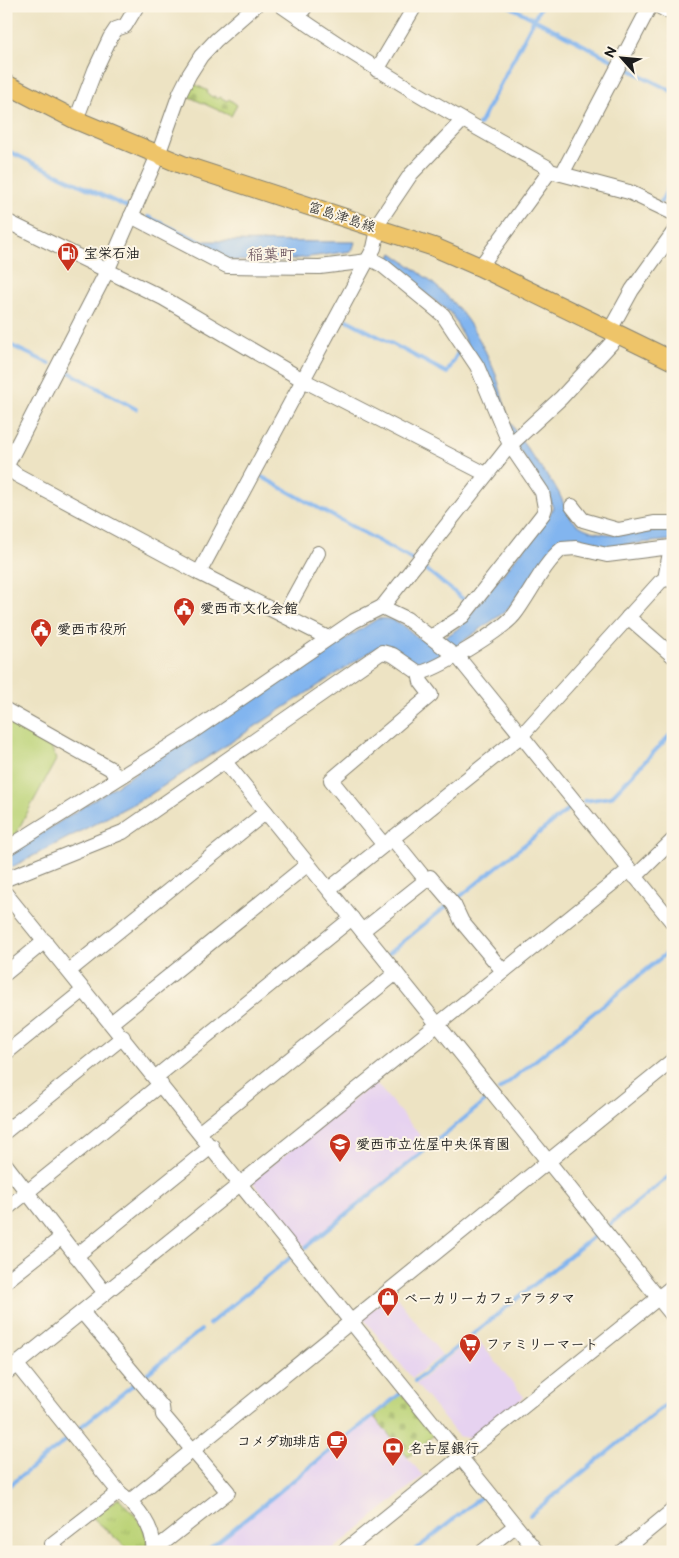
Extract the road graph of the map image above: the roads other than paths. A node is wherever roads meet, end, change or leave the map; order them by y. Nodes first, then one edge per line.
1 (137, 6) edge
2 (255, 6) edge
3 (282, 6) edge
4 (415, 6) edge
5 (650, 6) edge
6 (658, 6) edge
7 (302, 12) edge
8 (673, 14) edge
9 (376, 70) junction
10 (6, 84) edge
11 (76, 120) junction
12 (462, 121) junction
13 (158, 155) junction
14 (556, 173) junction
15 (133, 212) junction
16 (673, 213) edge
17 (6, 221) edge
18 (378, 228) junction
19 (673, 234) edge
20 (369, 259) junction
21 (480, 266) junction
22 (108, 269) junction
23 (615, 333) junction
24 (673, 361) edge
25 (303, 380) junction
26 (514, 441) junction
27 (6, 466) edge
28 (486, 474) junction
29 (572, 506) dead end
30 (673, 523) edge
31 (672, 547) edge
32 (318, 553) dead end
33 (199, 573) junction
34 (669, 579) edge
35 (382, 607) junction
36 (284, 615) junction
37 (628, 616) junction
38 (328, 638) junction
39 (432, 638) junction
40 (454, 654) junction
41 (673, 656) edge
42 (419, 673) junction
43 (6, 710) edge
44 (522, 735) junction
45 (225, 762) junction
46 (116, 778) junction
47 (266, 812) junction
48 (673, 840) edge
49 (388, 842) junction
50 (6, 849) edge
51 (308, 864) junction
52 (632, 873) junction
53 (6, 879) edge
54 (426, 880) junction
55 (328, 890) junction
56 (6, 894) edge
57 (352, 918) junction
58 (673, 923) edge
59 (362, 931) junction
60 (45, 942) junction
61 (69, 971) junction
62 (503, 971) junction
63 (6, 973) edge
64 (396, 973) junction
65 (84, 990) junction
66 (111, 1023) junction
67 (438, 1025) junction
68 (123, 1037) junction
69 (6, 1053) edge
70 (673, 1060) edge
71 (158, 1081) junction
72 (6, 1131) edge
73 (200, 1132) junction
74 (212, 1146) junction
75 (548, 1160) junction
76 (6, 1165) edge
77 (240, 1184) junction
78 (27, 1192) junction
79 (6, 1209) edge
80 (62, 1238) junction
81 (76, 1256) junction
82 (6, 1282) edge
83 (673, 1286) edge
84 (105, 1293) junction
85 (658, 1298) junction
86 (82, 1312) junction
87 (673, 1316) edge
88 (351, 1320) junction
89 (12, 1369) edge
90 (193, 1449) junction
91 (461, 1457) junction
92 (124, 1496) junction
93 (673, 1510) edge
94 (515, 1526) junction
95 (58, 1552) edge
96 (153, 1552) edge
97 (343, 1552) edge
98 (482, 1552) edge
99 (537, 1552) edge
100 (622, 1552) edge

1 - 11 street
2 - 13 street
3 - 7 street
4 - 9 street
5 - 14 street
6 - 8 street
7 - 9 street
9 - 12 street
10 - 11 main road, 富島津島線
11 - 13 main road, 富島津島線
12 - 14 street
12 - 18 street
13 - 15 street
13 - 18 main road, 富島津島線
14 - 16 street
14 - 21 street
15 - 20 street
15 - 22 street
17 - 22 street
18 - 20 street
18 - 21 main road, 富島津島線
19 - 23 street
20 - 25 street
20 - 26 street
21 - 23 main road, 富島津島線
22 - 25 street
22 - 27 street
23 - 24 main road, 富島津島線
23 - 26 street
25 - 28 street
25 - 33 street
26 - 28 street
26 - 39 street
27 - 33 street
28 - 35 street
29 - 30 street
31 - 34 street
31 - 40 street
32 - 36 street
33 - 36 street
34 - 37 street
35 - 38 street
35 - 39 street
36 - 38 street
37 - 41 street
37 - 44 street
38 - 46 street
39 - 40 street
40 - 42 street
40 - 44 street
42 - 45 street
42 - 49 street
43 - 46 street
44 - 49 street
44 - 52 street
45 - 47 street
45 - 53 street
46 - 50 street
47 - 51 street
47 - 61 street
48 - 52 street
49 - 54 street
49 - 55 street
51 - 55 street
51 - 66 street
52 - 58 street
52 - 62 street
54 - 59 street
54 - 62 street
55 - 57 street
56 - 60 street
57 - 59 street
57 - 71 street
59 - 64 street
60 - 61 street
60 - 63 street
61 - 65 street
62 - 67 street
64 - 67 street
64 - 73 street
65 - 66 street
65 - 69 street
66 - 68 street
67 - 75 street
67 - 77 street
68 - 71 street
68 - 72 street
70 - 75 street
71 - 73 street
71 - 78 street
73 - 74 street
74 - 77 street
74 - 81 street
75 - 85 street
75 - 88 street
76 - 78 street
77 - 84 street
77 - 88 street
78 - 79 street
78 - 80 street
80 - 81 street
80 - 82 street
81 - 84 street
83 - 85 street
84 - 86 street
85 - 87 street
85 - 91 street
86 - 89 street
86 - 90 street
88 - 90 street
88 - 91 street
89 - 92 street
90 - 92 street
90 - 96 street
91 - 94 street
91 - 97 street
92 - 95 street
92 - 96 street
93 - 100 street
94 - 98 street
94 - 99 street

